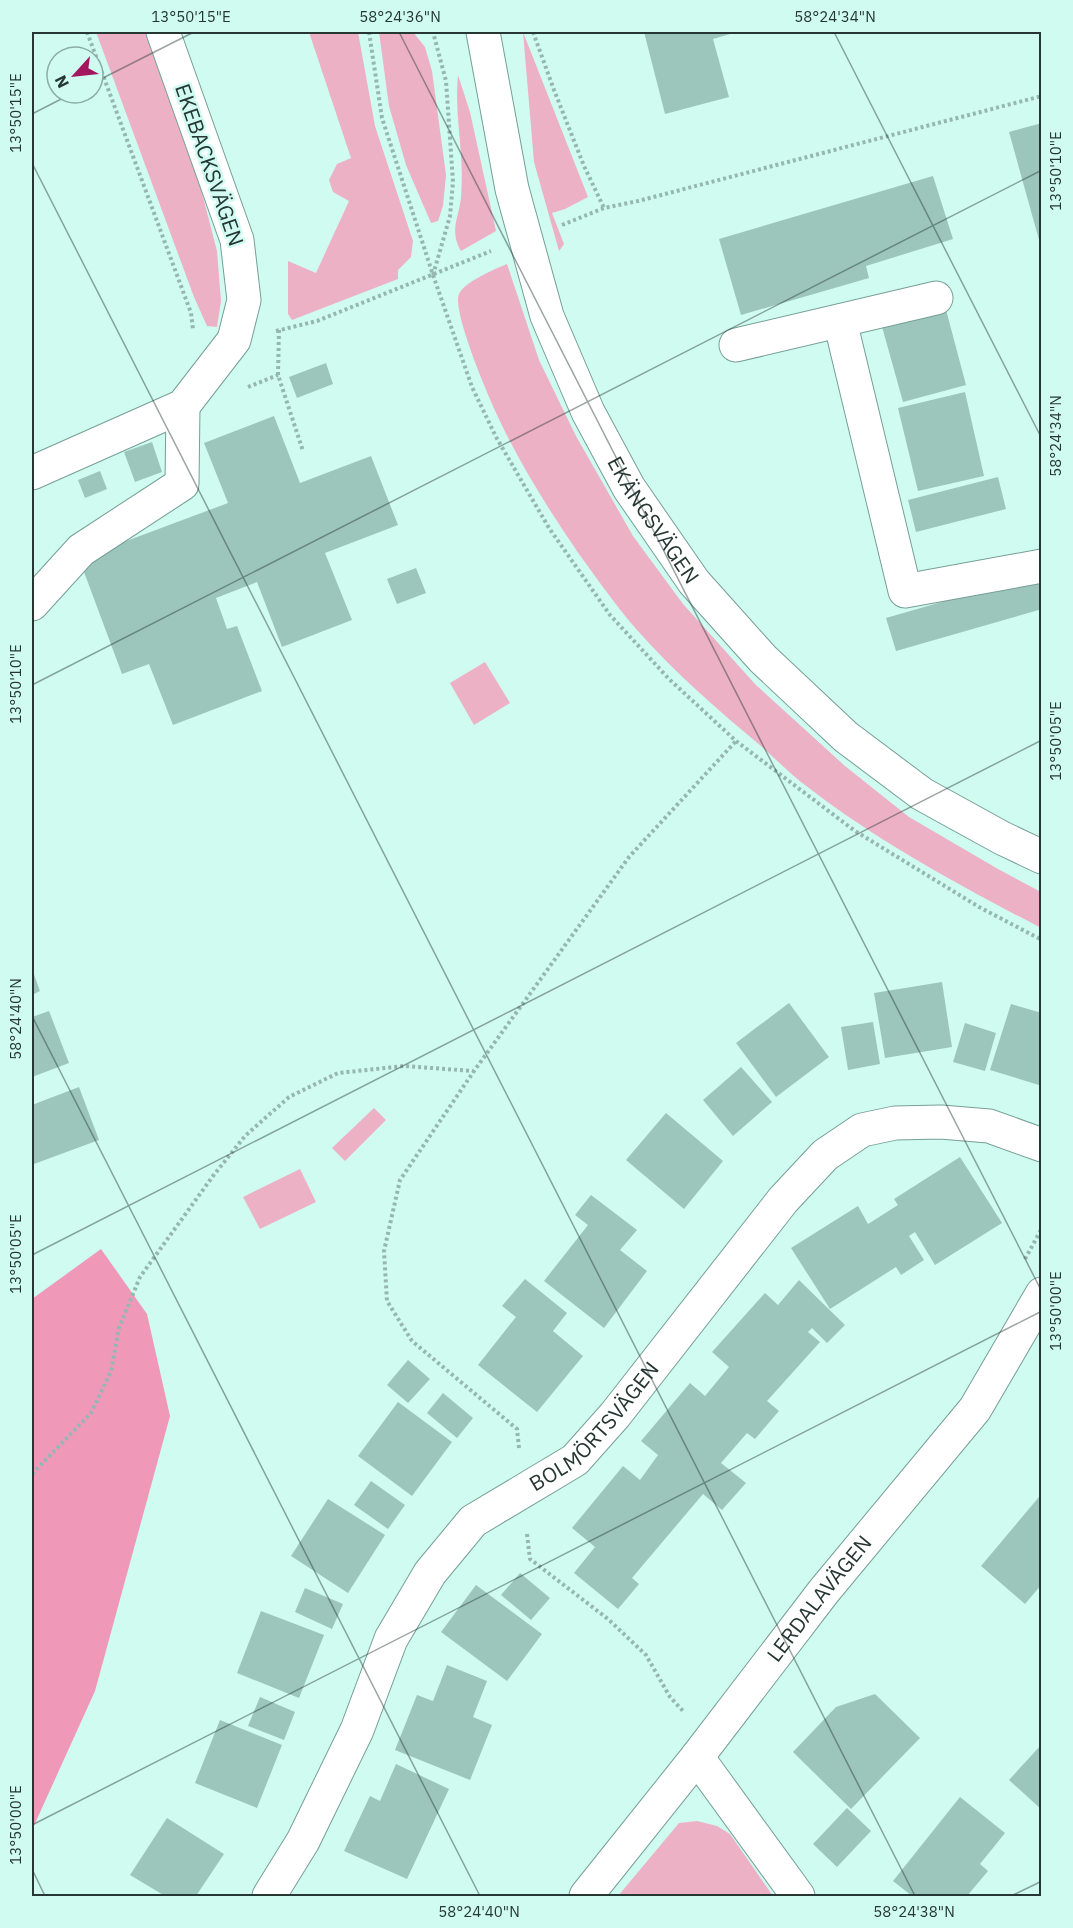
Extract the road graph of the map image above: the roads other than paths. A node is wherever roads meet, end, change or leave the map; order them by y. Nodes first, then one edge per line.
1 (163, 32) edge
2 (483, 32) edge
3 (936, 297) dead end
4 (840, 321) junction
5 (736, 345) dead end
6 (183, 406) junction
7 (32, 472) edge
8 (1041, 566) edge
9 (32, 604) edge
10 (1041, 857) edge
11 (1041, 1144) edge
12 (1041, 1294) edge
13 (697, 1757) junction
14 (268, 1896) edge
15 (586, 1896) edge
16 (798, 1896) edge

1 - 6 street, EKEBACKSVÄGEN
2 - 10 street, EKÄNGSVÄGEN
3 - 4 street
4 - 5 street
4 - 8 street
6 - 7 street, EKEBACKSVÄGEN
6 - 9 street
11 - 14 street, BOLMÖRTSVÄGEN
12 - 13 street, LERDALAVÄGEN
13 - 15 street, LERDALAVÄGEN
13 - 16 street

